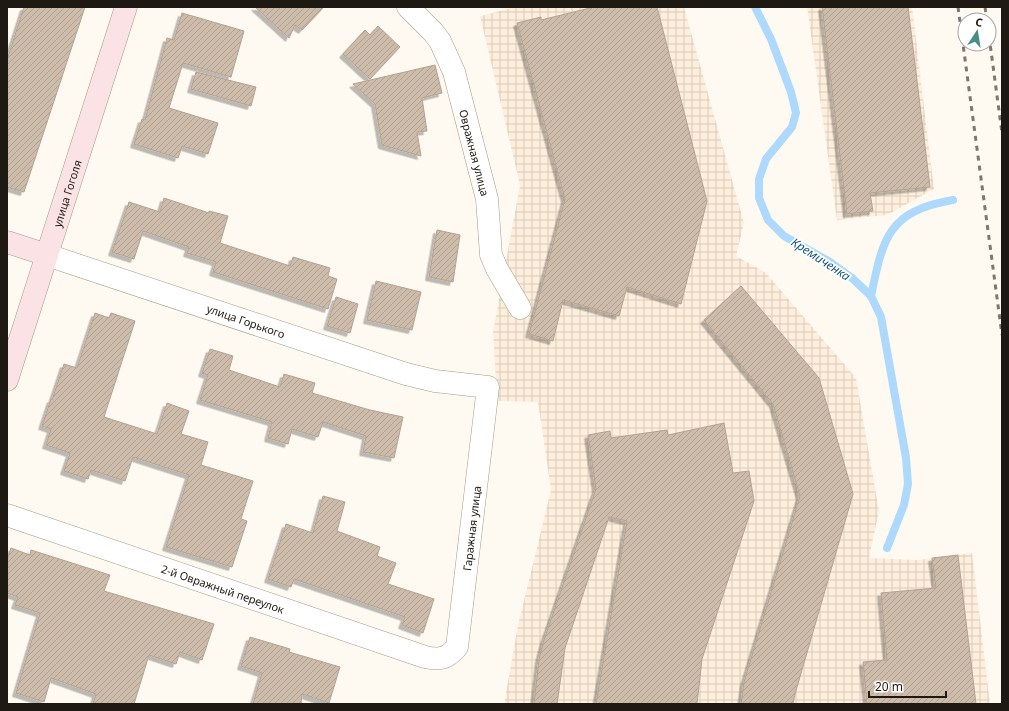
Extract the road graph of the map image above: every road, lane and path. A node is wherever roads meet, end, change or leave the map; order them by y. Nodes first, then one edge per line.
1 (126, 7) edge
2 (408, 7) edge
3 (7, 242) edge
4 (47, 255) junction
5 (520, 308) dead end
6 (7, 380) edge
7 (488, 387) joint
8 (7, 515) edge
9 (439, 660) joint

1 - 4 street, улица Гоголя
2 - 5 street, Овражная улица
3 - 4 street, улица Горького
4 - 6 street, улица Гоголя
4 - 7 street, улица Горького
7 - 9 street, Гаражная улица
8 - 9 street, 2-й Овражный переулок

